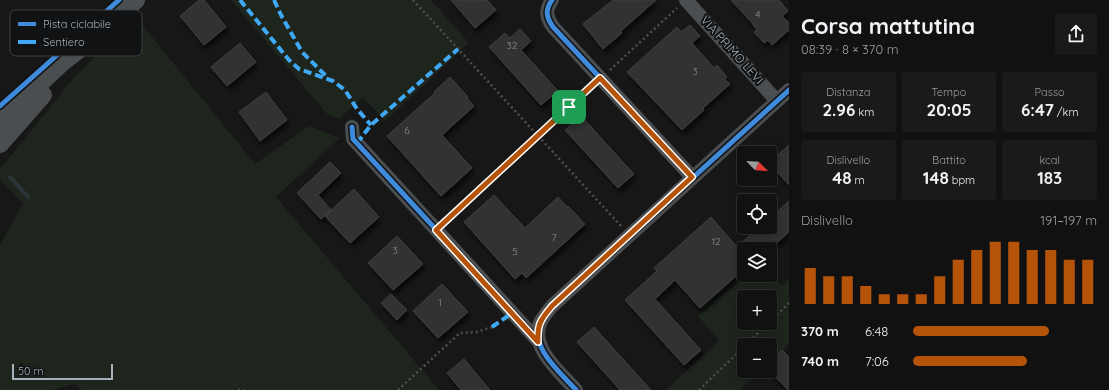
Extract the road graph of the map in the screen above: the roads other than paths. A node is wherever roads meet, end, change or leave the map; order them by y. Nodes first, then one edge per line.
1 (136, 0) edge
2 (552, 0) edge
3 (686, 0) edge
4 (125, 10) edge
5 (70, 56) edge
6 (77, 56) edge
7 (789, 90) edge
8 (777, 101) junction
9 (0, 123) edge
10 (352, 127) dead end
11 (0, 144) edge
12 (692, 177) junction
13 (538, 342) junction
14 (576, 390) edge

1 - 4 street
2 - 12 street
3 - 8 street, VIA PRIMO LEVI
5 - 9 street
6 - 11 street
7 - 8 street
8 - 12 street
10 - 13 street
12 - 13 street
13 - 14 street

